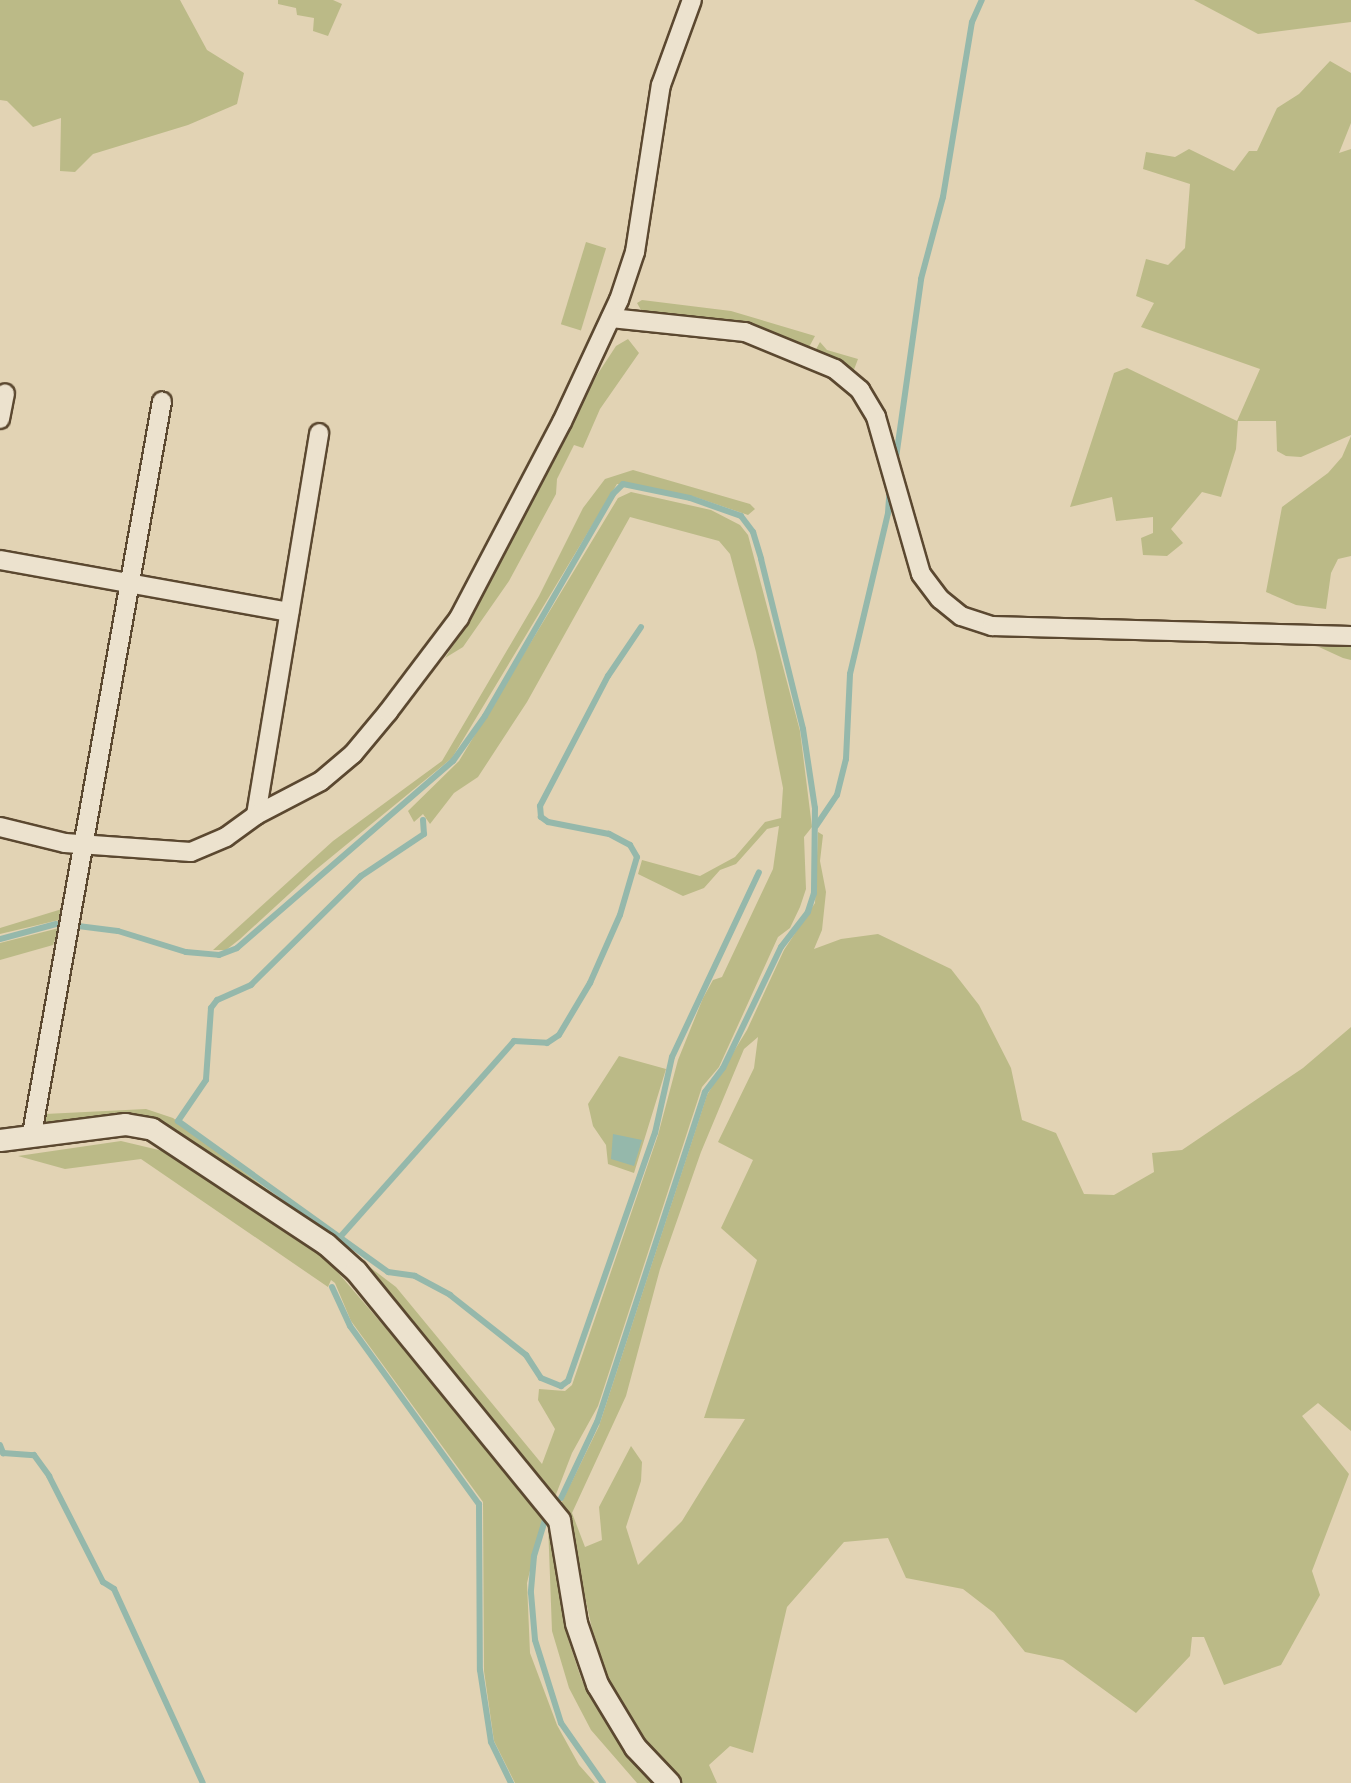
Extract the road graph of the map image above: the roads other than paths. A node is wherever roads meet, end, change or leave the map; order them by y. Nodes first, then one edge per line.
1 (692, 0) edge
2 (611, 318) junction
3 (5, 393) dead end
4 (162, 401) dead end
5 (0, 419) edge
6 (319, 433) dead end
7 (0, 560) edge
8 (129, 583) junction
9 (289, 612) junction
10 (1351, 636) edge
11 (256, 815) junction
12 (0, 827) edge
13 (82, 845) junction
14 (32, 1134) junction
15 (0, 1140) edge
16 (669, 1783) edge

1 - 2 street
2 - 10 street
2 - 11 street
3 - 5 street
4 - 8 street
6 - 9 street
7 - 8 street
8 - 9 street
8 - 13 street
9 - 11 street
11 - 13 street
12 - 13 street
13 - 14 street
14 - 15 street
14 - 16 street

